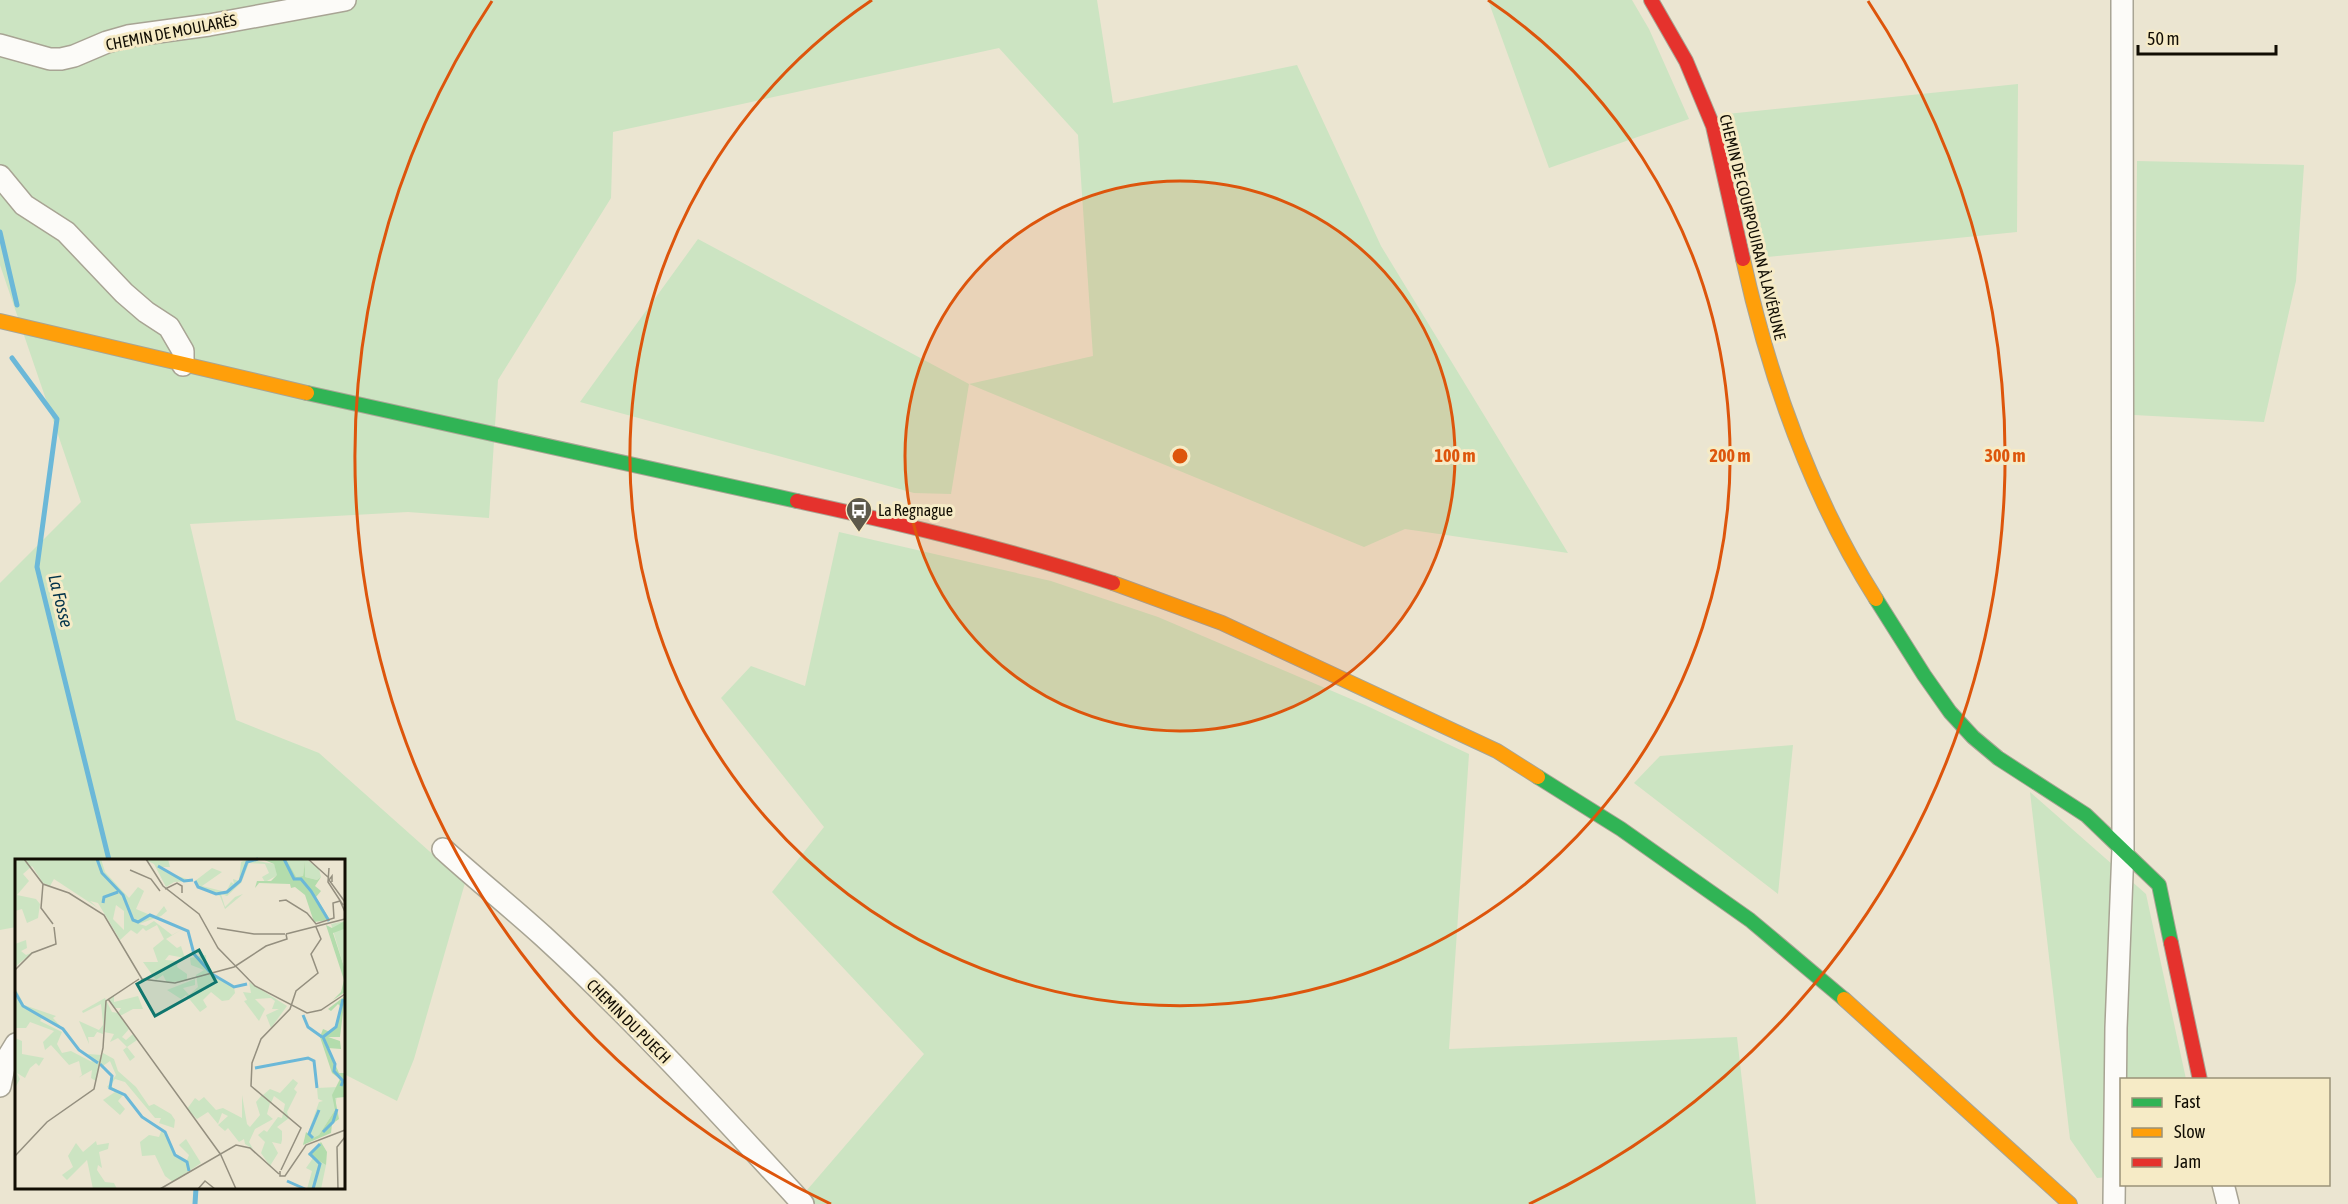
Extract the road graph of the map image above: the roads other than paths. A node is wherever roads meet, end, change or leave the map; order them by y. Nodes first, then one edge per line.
1 (345, 0) edge
2 (1652, 0) edge
3 (2122, 0) edge
4 (0, 45) edge
5 (0, 176) edge
6 (0, 321) edge
7 (183, 365) junction
8 (443, 849) dead end
9 (2123, 849) junction
10 (15, 1046) edge
11 (2200, 1078) edge
12 (0, 1086) edge
13 (2223, 1186) edge
14 (803, 1204) edge
15 (2070, 1204) edge
16 (2114, 1204) edge
17 (2228, 1204) edge

1 - 4 street, CHEMIN DE MOULARÈS
2 - 9 street, CHEMIN DE COURPOUIRAN À LAVÉRUNE
3 - 9 street
5 - 7 street
6 - 7 street
7 - 15 street
8 - 14 street, CHEMIN DU PUECH
9 - 11 street, CHEMIN DE COURPOUIRAN À LAVÉRUNE
9 - 16 street
10 - 12 street
13 - 17 street

